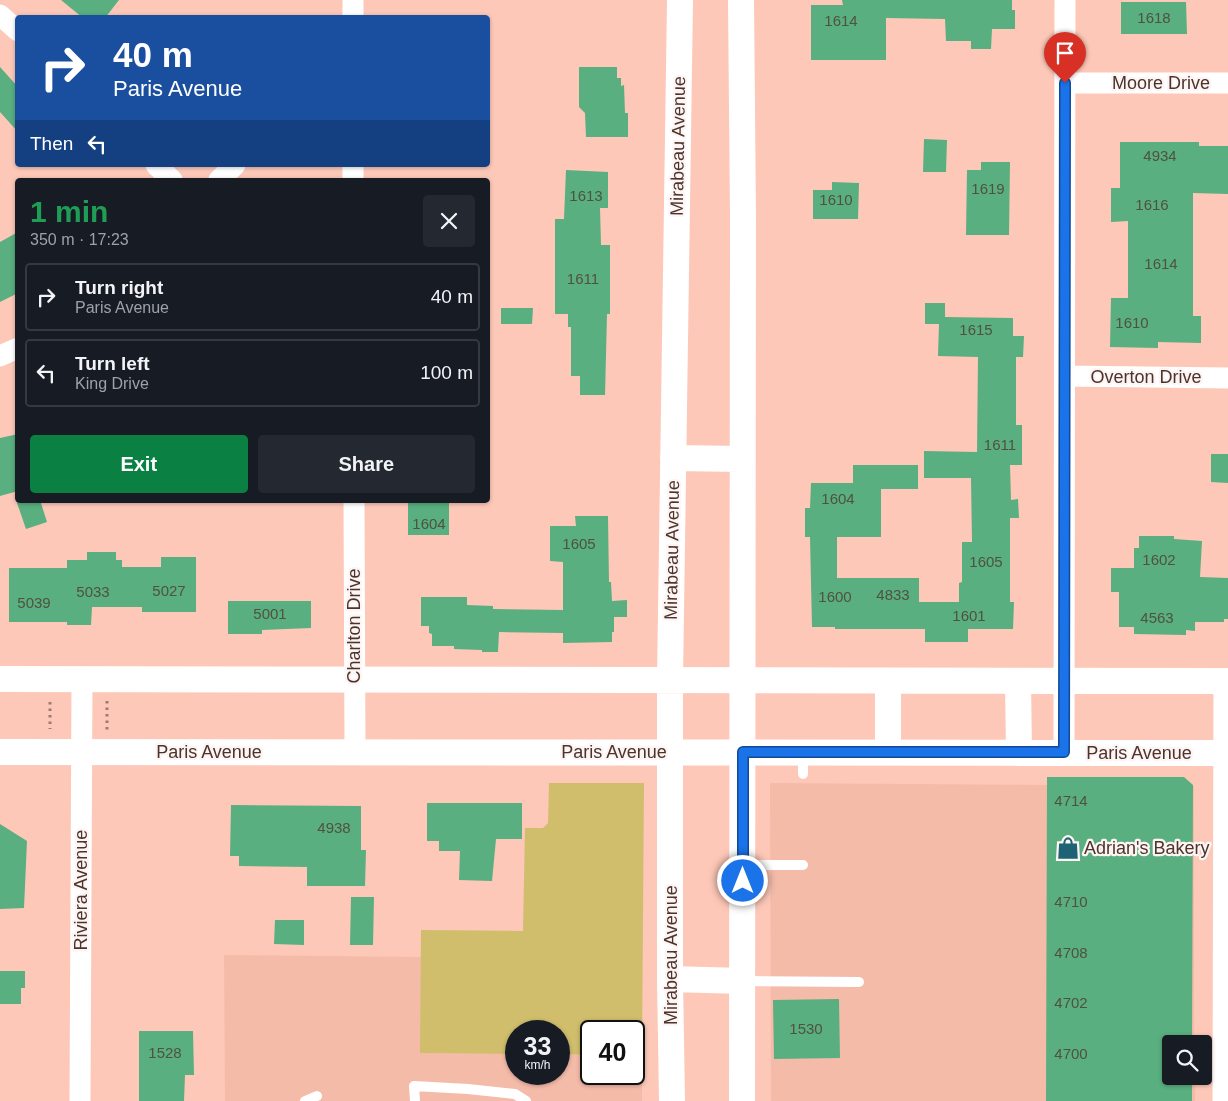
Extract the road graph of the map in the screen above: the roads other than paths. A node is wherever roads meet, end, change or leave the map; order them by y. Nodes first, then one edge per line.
1 (353, 0) edge
2 (680, 0) edge
3 (741, 0) edge
4 (1065, 0) edge
5 (0, 15) edge
6 (353, 15) edge
7 (15, 28) edge
8 (1065, 83) junction
9 (1228, 83) edge
10 (158, 167) edge
11 (233, 167) edge
12 (170, 178) edge
13 (221, 178) edge
14 (15, 349) edge
15 (0, 356) edge
16 (1065, 376) junction
17 (1228, 378) edge
18 (673, 458) junction
19 (742, 459) junction
20 (354, 503) edge
21 (0, 679) edge
22 (82, 680) junction
23 (354, 680) junction
24 (670, 680) junction
25 (743, 680) junction
26 (888, 681) junction
27 (1018, 681) junction
28 (1065, 681) junction
29 (1226, 682) edge
30 (0, 752) edge
31 (82, 752) junction
32 (355, 752) junction
33 (671, 752) junction
34 (743, 752) junction
35 (888, 752) junction
36 (1064, 752) junction
37 (1019, 753) junction
38 (1226, 753) edge
39 (743, 865) junction
40 (803, 865) dead end
41 (670, 979) junction
42 (743, 981) junction
43 (859, 982) dead end
44 (318, 1096) dead end
45 (80, 1101) edge
46 (305, 1101) edge
47 (415, 1101) edge
48 (526, 1101) edge
49 (672, 1101) edge
50 (742, 1101) edge
51 (1223, 1101) edge

1 - 6 street
2 - 18 street, Mirabeau Avenue
3 - 19 street
4 - 8 street
5 - 7 street
8 - 9 street, Moore Drive
8 - 16 street
10 - 12 street
11 - 13 street
14 - 15 street
16 - 17 street, Overton Drive
16 - 28 street
18 - 19 street
18 - 24 street, Mirabeau Avenue
19 - 25 street
20 - 23 street, Charlton Drive
21 - 22 street
22 - 23 street
22 - 31 street, Riviera Avenue
23 - 24 street
23 - 32 street, Charlton Drive
24 - 25 street
24 - 33 street, Mirabeau Avenue
25 - 26 street
25 - 34 street
26 - 27 street
26 - 35 street
27 - 28 street
27 - 37 street
28 - 29 street
28 - 36 street
29 - 38 street
30 - 31 street, Paris Avenue
31 - 32 street, Paris Avenue
31 - 45 street, Riviera Avenue
32 - 33 street, Paris Avenue
33 - 34 street, Paris Avenue
33 - 41 street, Mirabeau Avenue
34 - 35 street, Paris Avenue
34 - 39 street
35 - 37 street, Paris Avenue
36 - 37 street, Paris Avenue
36 - 38 street, Paris Avenue
38 - 51 street
39 - 40 lane
39 - 42 street
41 - 42 street
41 - 49 street, Mirabeau Avenue
42 - 43 lane
42 - 50 street
44 - 46 lane
47 - 48 lane

